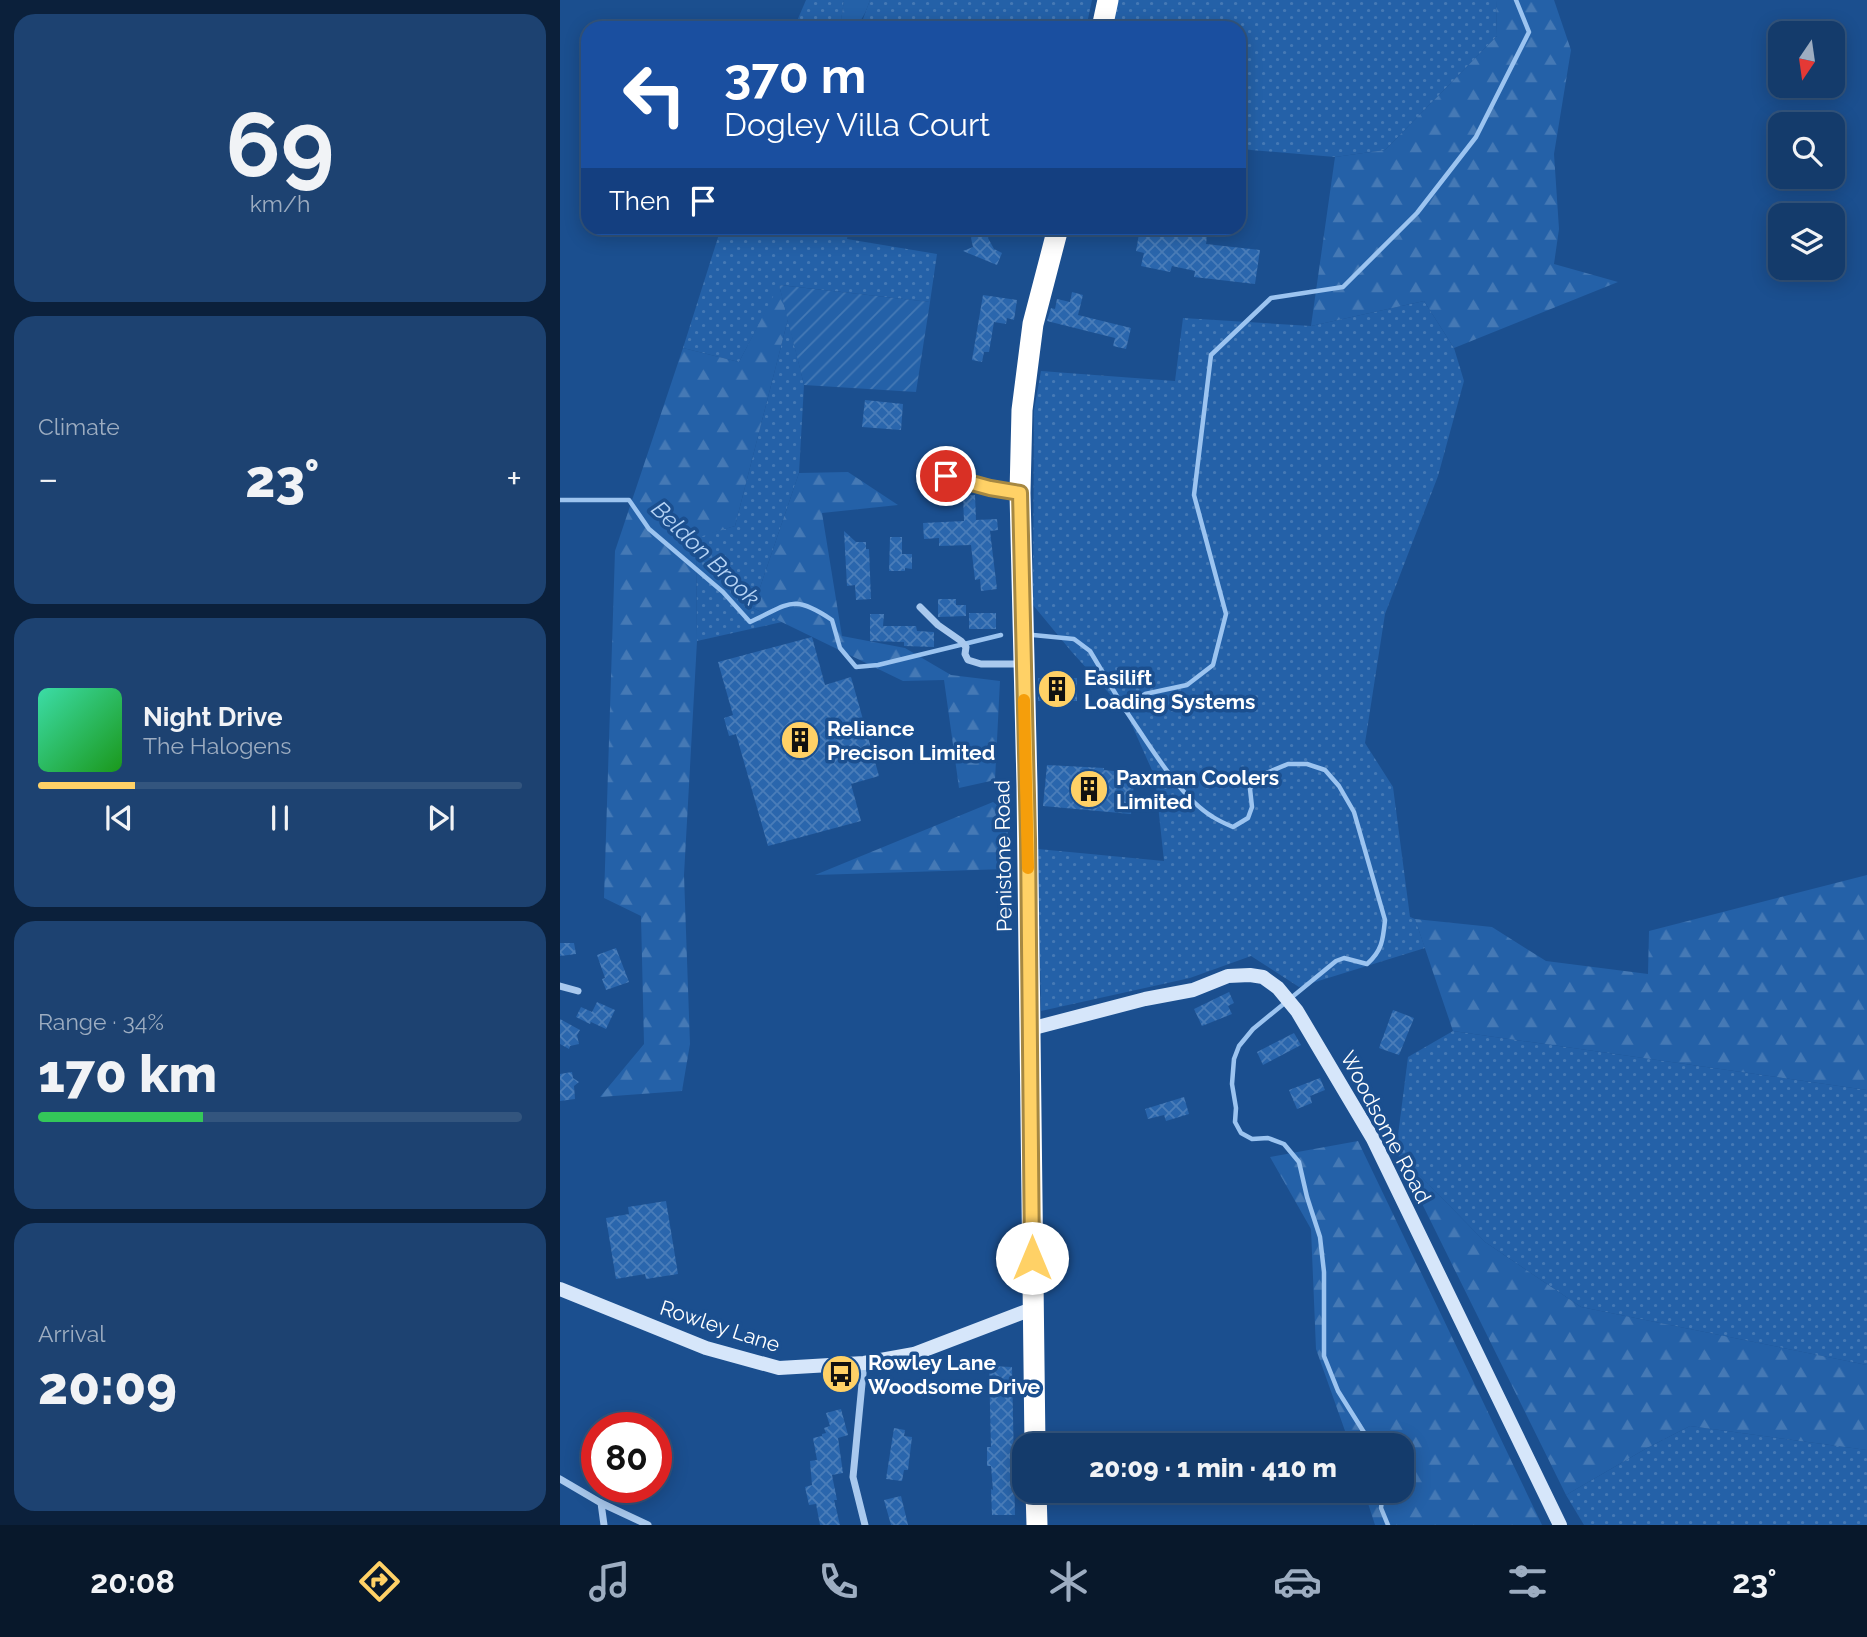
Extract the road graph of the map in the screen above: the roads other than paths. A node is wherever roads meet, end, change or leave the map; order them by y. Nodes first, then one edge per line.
1 (1108, 0) edge
2 (1104, 21) edge
3 (1056, 235) edge
4 (928, 471) dead end
5 (1020, 493) junction
6 (920, 607) dead end
7 (1023, 664) junction
8 (560, 986) edge
9 (578, 991) dead end
10 (1030, 1029) junction
11 (560, 1289) edge
12 (1032, 1309) junction
13 (864, 1363) junction
14 (1035, 1433) edge
15 (560, 1479) edge
16 (581, 1491) edge
17 (601, 1503) joint
18 (1036, 1503) edge
19 (604, 1525) edge
20 (648, 1525) edge
21 (864, 1525) edge
22 (1037, 1525) edge
23 (1560, 1525) edge

1 - 2 highway
3 - 5 highway, Penistone Road
4 - 5 street
5 - 7 highway, Penistone Road
6 - 7 street
7 - 10 highway, Penistone Road
8 - 9 street
10 - 12 highway, Penistone Road
10 - 23 street, Woodsome Road
11 - 13 street, Rowley Lane
12 - 13 street, Rowley Lane
12 - 14 highway, Penistone Road
13 - 21 street
15 - 16 street
17 - 19 street
17 - 20 street
18 - 22 highway

